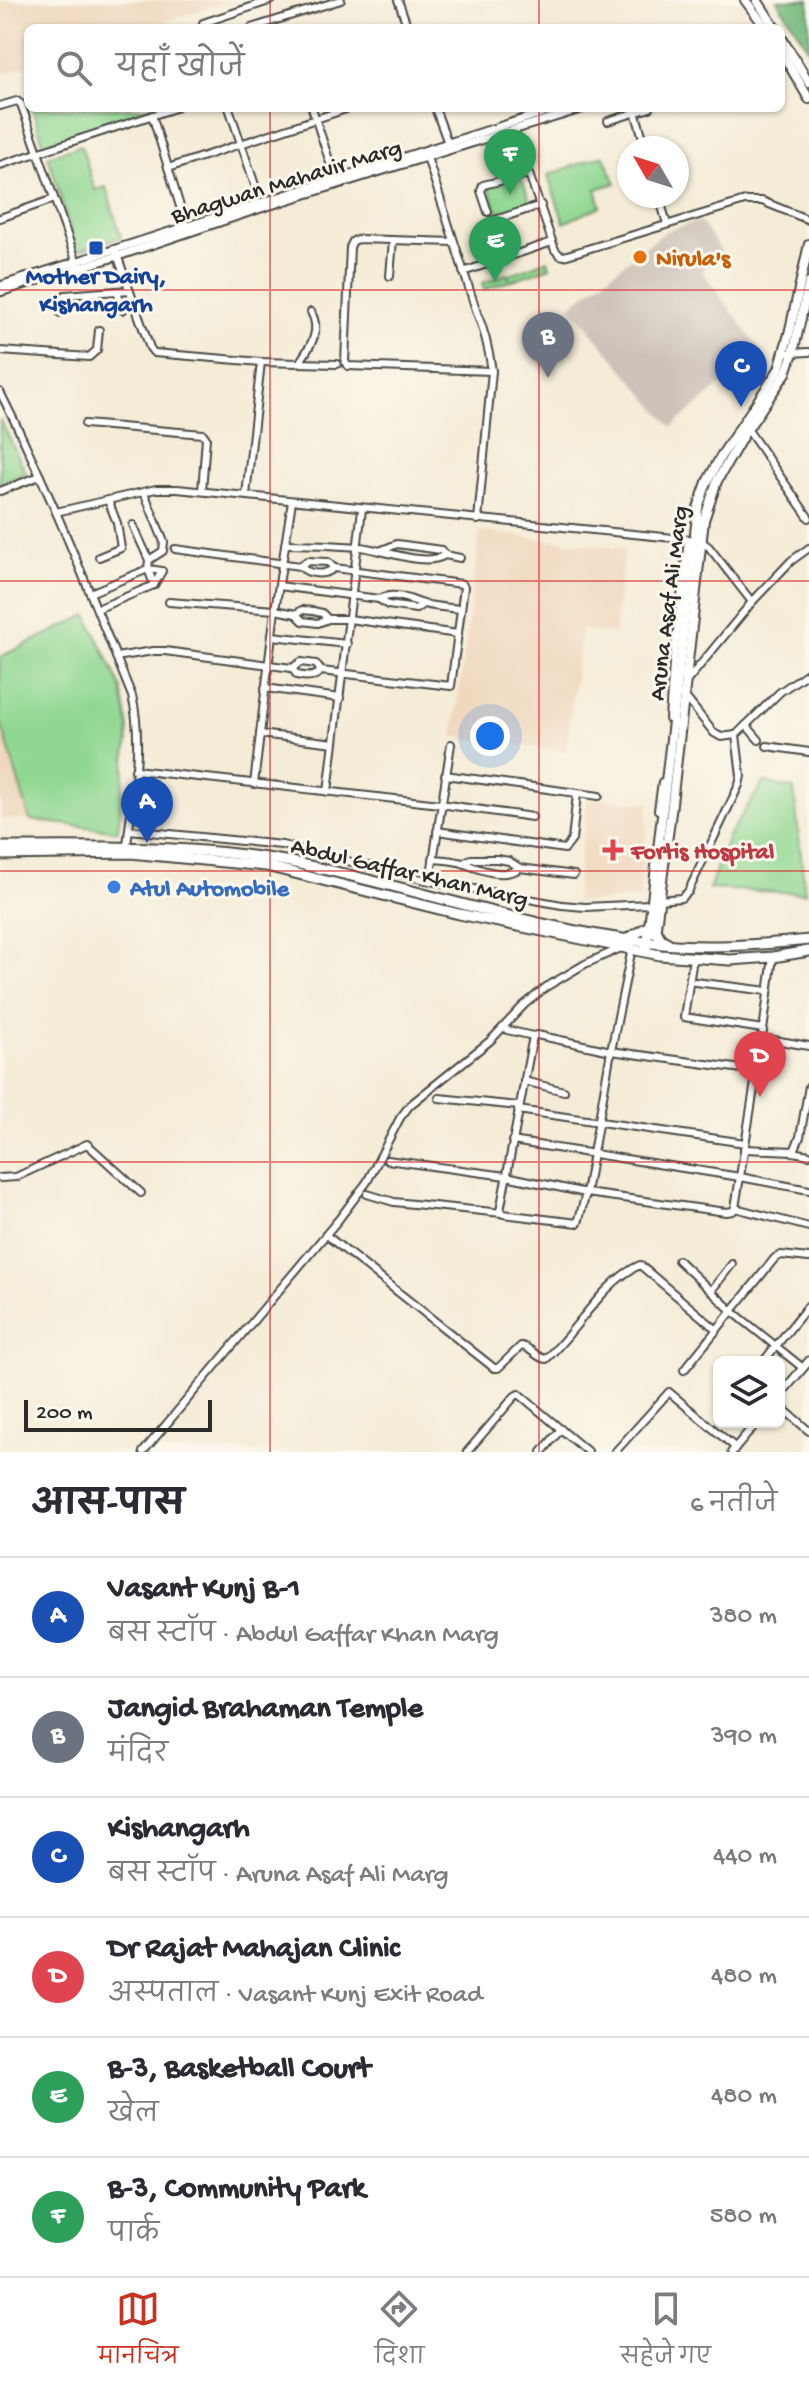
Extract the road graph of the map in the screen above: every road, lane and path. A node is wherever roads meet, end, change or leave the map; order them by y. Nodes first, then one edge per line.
1 (272, 0) edge
2 (341, 0) edge
3 (398, 0) edge
4 (745, 0) edge
5 (757, 0) edge
6 (284, 18) junction
7 (203, 24) edge
8 (264, 24) edge
9 (286, 24) edge
10 (407, 24) edge
11 (765, 24) edge
12 (766, 24) edge
13 (785, 44) edge
14 (785, 58) edge
15 (809, 82) edge
16 (809, 99) edge
17 (0, 106) edge
18 (162, 112) edge
19 (230, 112) edge
20 (313, 112) edge
21 (337, 112) edge
22 (436, 112) edge
23 (553, 112) edge
24 (630, 112) edge
25 (636, 112) edge
26 (152, 115) junction
27 (316, 119) junction
28 (608, 121) dead end
29 (643, 136) edge
30 (241, 144) junction
31 (449, 146) junction
32 (39, 152) junction
33 (426, 154) junction
34 (0, 165) edge
35 (168, 168) junction
36 (336, 181) junction
37 (256, 188) dead end
38 (54, 199) junction
39 (541, 205) junction
40 (662, 208) edge
41 (488, 212) dead end
42 (0, 218) edge
43 (809, 220) edge
44 (492, 221) dead end
45 (667, 224) junction
46 (186, 226) junction
47 (393, 240) junction
48 (454, 242) junction
49 (552, 242) junction
50 (809, 244) edge
51 (116, 252) junction
52 (77, 264) junction
53 (463, 272) junction
54 (390, 276) dead end
55 (809, 283) edge
56 (0, 289) edge
57 (129, 290) junction
58 (117, 291) junction
59 (123, 310) dead end
60 (311, 312) dead end
61 (60, 313) dead end
62 (99, 330) dead end
63 (0, 351) edge
64 (809, 352) edge
65 (789, 353) junction
66 (261, 362) junction
67 (299, 363) junction
68 (337, 364) dead end
69 (492, 371) junction
70 (0, 392) edge
71 (85, 424) dead end
72 (748, 430) junction
73 (40, 476) junction
74 (0, 491) edge
75 (202, 491) junction
76 (144, 492) junction
77 (246, 495) junction
78 (108, 500) junction
79 (292, 501) junction
80 (362, 509) junction
81 (56, 512) junction
82 (809, 518) edge
83 (478, 520) junction
84 (133, 525) dead end
85 (694, 540) junction
86 (285, 544) junction
87 (357, 547) junction
88 (809, 548) edge
89 (175, 549) dead end
90 (382, 550) junction
91 (445, 555) junction
92 (99, 557) dead end
93 (460, 558) dead end
94 (149, 560) junction
95 (281, 564) junction
96 (300, 566) junction
97 (334, 568) junction
98 (148, 569) junction
99 (355, 571) junction
100 (154, 585) junction
101 (279, 586) junction
102 (90, 593) junction
103 (352, 594) junction
104 (169, 602) dead end
105 (752, 602) junction
106 (97, 609) junction
107 (461, 609) junction
108 (275, 610) junction
109 (296, 614) junction
110 (328, 619) junction
111 (349, 619) junction
112 (458, 634) junction
113 (272, 636) junction
114 (347, 644) junction
115 (116, 657) junction
116 (268, 664) junction
117 (292, 668) junction
118 (321, 671) junction
119 (343, 672) junction
120 (809, 672) edge
121 (684, 684) junction
122 (265, 688) junction
123 (683, 694) junction
124 (340, 698) junction
125 (746, 725) junction
126 (260, 734) junction
127 (736, 735) junction
128 (759, 740) dead end
129 (334, 743) junction
130 (451, 744) dead end
131 (767, 746) dead end
132 (809, 752) edge
133 (135, 770) junction
134 (445, 775) junction
135 (254, 784) junction
136 (328, 792) junction
137 (577, 794) junction
138 (599, 796) dead end
139 (440, 804) junction
140 (658, 810) dead end
141 (532, 817) dead end
142 (129, 830) junction
143 (437, 831) junction
144 (127, 846) junction
145 (0, 847) edge
146 (0, 855) edge
147 (433, 859) junction
148 (463, 863) junction
149 (520, 868) junction
150 (574, 875) dead end
151 (430, 881) junction
152 (655, 902) junction
153 (652, 927) junction
154 (809, 940) edge
155 (628, 944) junction
156 (675, 945) junction
157 (652, 949) junction
158 (809, 951) edge
159 (773, 957) junction
160 (693, 958) junction
161 (695, 982) dead end
162 (768, 991) junction
163 (763, 1029) junction
164 (507, 1030) dead end
165 (533, 1036) junction
166 (762, 1038) junction
167 (809, 1046) edge
168 (611, 1051) junction
169 (757, 1071) junction
170 (524, 1081) junction
171 (809, 1086) edge
172 (564, 1091) dead end
173 (439, 1098) dead end
174 (518, 1108) junction
175 (806, 1120) edge
176 (599, 1121) junction
177 (512, 1141) junction
178 (745, 1146) junction
179 (791, 1152) junction
180 (593, 1154) junction
181 (809, 1155) edge
182 (387, 1160) dead end
183 (506, 1176) junction
184 (740, 1177) junction
185 (0, 1178) edge
186 (809, 1190) edge
187 (141, 1193) dead end
188 (586, 1193) junction
189 (367, 1194) dead end
190 (735, 1208) junction
191 (502, 1213) junction
192 (809, 1227) edge
193 (326, 1235) junction
194 (809, 1258) edge
195 (678, 1260) dead end
196 (732, 1264) dead end
197 (711, 1291) junction
198 (809, 1305) edge
199 (732, 1311) junction
200 (717, 1330) junction
201 (777, 1346) junction
202 (768, 1356) edge
203 (809, 1361) edge
204 (803, 1368) junction
205 (684, 1370) dead end
206 (785, 1389) edge
207 (785, 1410) edge
208 (752, 1428) edge
209 (561, 1429) junction
210 (809, 1431) edge
211 (149, 1444) junction
212 (734, 1450) edge
213 (143, 1452) edge
214 (158, 1452) edge
215 (467, 1452) edge
216 (542, 1452) edge
217 (588, 1452) edge
218 (615, 1452) edge

1 - 7 street
2 - 6 street
3 - 10 street
4 - 11 main road
5 - 12 main road
6 - 8 street
6 - 9 street
13 - 15 main road
14 - 16 main road
17 - 32 street
18 - 26 street
19 - 30 street
20 - 27 street
21 - 27 street
22 - 31 street
23 - 31 street, Bhagwan Mahavir Marg
24 - 28 street
25 - 29 street
26 - 32 street
26 - 35 street
27 - 30 street
27 - 36 street
30 - 35 street
30 - 37 street
31 - 33 street, Bhagwan Mahavir Marg
32 - 34 street
32 - 38 street
33 - 36 street, Bhagwan Mahavir Marg
33 - 48 street
35 - 46 street
36 - 46 street, Bhagwan Mahavir Marg
36 - 51 street, Bhagwan Mahavir Marg
38 - 42 street
38 - 52 street
39 - 41 street
39 - 44 street
39 - 49 street
40 - 45 street
43 - 45 street
45 - 49 street
46 - 51 street, Bhagwan Mahavir Marg
47 - 48 street
47 - 54 street
47 - 69 street
48 - 53 street
49 - 53 street
50 - 65 main road, Aruna Asaf Ali Marg
51 - 52 street, Bhagwan Mahavir Marg
51 - 57 street
52 - 56 street, Bhagwan Mahavir Marg
53 - 69 street
55 - 65 main road, Aruna Asaf Ali Marg
57 - 58 street
57 - 66 street
58 - 59 street
58 - 61 street
60 - 67 street
62 - 63 street
64 - 65 street
65 - 72 main road, Aruna Asaf Ali Marg
65 - 85 main road, Aruna Asaf Ali Marg
66 - 67 street
66 - 77 street
67 - 68 street
69 - 83 street
70 - 73 street
71 - 75 street
72 - 82 street
72 - 85 main road, Aruna Asaf Ali Marg
73 - 74 street
73 - 81 street
75 - 76 street
75 - 77 street
76 - 78 street
76 - 94 street
77 - 79 street
78 - 81 street
78 - 92 street
79 - 80 street
79 - 86 street
80 - 83 street
80 - 87 street
81 - 102 street
83 - 85 street
84 - 94 street
85 - 105 street
85 - 121 main road, Aruna Asaf Ali Marg
85 - 140 street
85 - 152 main road, Aruna Asaf Ali Marg
86 - 87 street
86 - 95 street
87 - 90 street
87 - 99 street
88 - 105 street
89 - 95 street
90 - 91 street
90 - 91 street
91 - 93 street
94 - 98 street
95 - 96 street
95 - 101 street
96 - 97 street
96 - 97 street
97 - 99 street
98 - 100 street
98 - 100 street
98 - 102 street
99 - 103 street
99 - 107 street
100 - 106 street
101 - 103 street
101 - 108 street
102 - 106 street
103 - 107 street
103 - 111 street
104 - 108 street
105 - 121 street
106 - 115 street
107 - 112 street
108 - 109 street
108 - 113 street
109 - 110 street
109 - 110 street
110 - 111 street
111 - 112 street
111 - 114 street
112 - 119 street
113 - 114 street
113 - 116 street
114 - 119 street
115 - 116 street
115 - 133 street
116 - 117 street
116 - 122 street
117 - 118 street
117 - 118 street
118 - 119 street
119 - 124 street
120 - 125 street
121 - 123 main road, Aruna Asaf Ali Marg
122 - 124 street
122 - 126 street
123 - 127 street
123 - 152 main road, Aruna Asaf Ali Marg
124 - 129 street
125 - 127 street
125 - 128 street
126 - 129 street
126 - 135 street
127 - 152 street
129 - 136 street
130 - 134 street
131 - 132 street
133 - 135 street
133 - 142 street
134 - 137 street
134 - 139 street
135 - 136 street
136 - 139 street
137 - 138 street
137 - 143 street
139 - 141 street
139 - 143 street
142 - 144 street
142 - 151 street
143 - 147 street
144 - 145 main road, Abdul Gaffar Khan Marg
144 - 155 main road, Abdul Gaffar Khan Marg
146 - 155 main road, Abdul Gaffar Khan Marg
147 - 148 street
147 - 151 street
148 - 149 street
148 - 149 street
149 - 150 street
151 - 152 street
152 - 153 main road, Aruna Asaf Ali Marg
153 - 155 main road
153 - 156 main road
153 - 157 main road, Aruna Asaf Ali Marg
154 - 156 main road
155 - 157 main road
155 - 168 street
155 - 193 street
156 - 157 main road
157 - 160 main road
158 - 159 main road
159 - 160 main road
159 - 162 street
160 - 163 street
161 - 162 street
162 - 163 street
163 - 166 street
164 - 165 street
165 - 168 street
165 - 170 street
166 - 167 street
166 - 169 street
168 - 169 street
168 - 176 street
169 - 178 street
170 - 172 street
170 - 174 street
171 - 175 street
173 - 174 street
174 - 176 street
174 - 177 street
175 - 179 street
176 - 178 street
176 - 180 street
177 - 180 street
177 - 183 street
178 - 179 street
178 - 184 street
179 - 181 street
180 - 184 street
180 - 188 street
182 - 183 street
183 - 188 street
183 - 191 street
184 - 186 street
184 - 190 street
185 - 187 street
188 - 190 street
188 - 191 street
189 - 191 street
190 - 192 street
193 - 200 street
193 - 211 street
194 - 199 street
195 - 197 street
196 - 197 street
197 - 199 street
198 - 201 street
199 - 200 street
199 - 201 street
200 - 205 street
201 - 202 street
201 - 204 street
203 - 204 street
204 - 206 street
207 - 210 street
208 - 212 street
209 - 215 street
209 - 216 street
209 - 217 street
211 - 213 street
211 - 214 street
212 - 218 street

